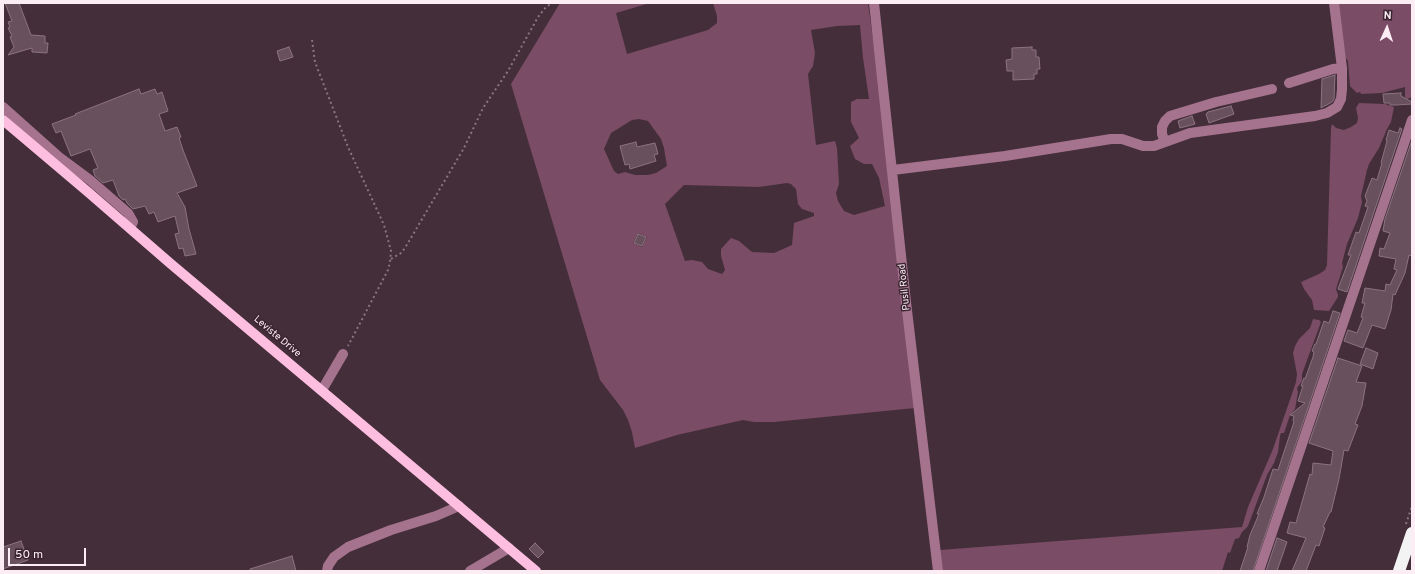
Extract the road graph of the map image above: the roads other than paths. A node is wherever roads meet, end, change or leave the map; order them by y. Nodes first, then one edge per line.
1 (874, 3) edge
2 (1334, 3) edge
3 (1342, 68) junction
4 (1289, 83) dead end
5 (1272, 89) dead end
6 (3, 107) edge
7 (3, 120) edge
8 (1412, 120) edge
9 (1166, 142) junction
10 (893, 170) junction
11 (130, 228) junction
12 (343, 354) road end
13 (322, 390) junction
14 (459, 506) junction
15 (1412, 533) edge
16 (509, 548) junction
17 (327, 571) edge
18 (470, 571) edge
19 (536, 571) edge
20 (938, 571) edge
21 (1259, 571) edge
22 (1399, 571) edge

1 - 10 street, Pusil Road
2 - 3 street
3 - 4 street
3 - 9 street
5 - 9 street
6 - 11 street
7 - 11 main road, Leviste Drive
8 - 21 street
9 - 10 street
10 - 20 street, Pusil Road
11 - 13 main road, Leviste Drive
12 - 13 street
13 - 14 main road, Leviste Drive
14 - 16 main road, Leviste Drive
14 - 17 street
15 - 22 highway
16 - 18 street
16 - 19 main road, Leviste Drive

